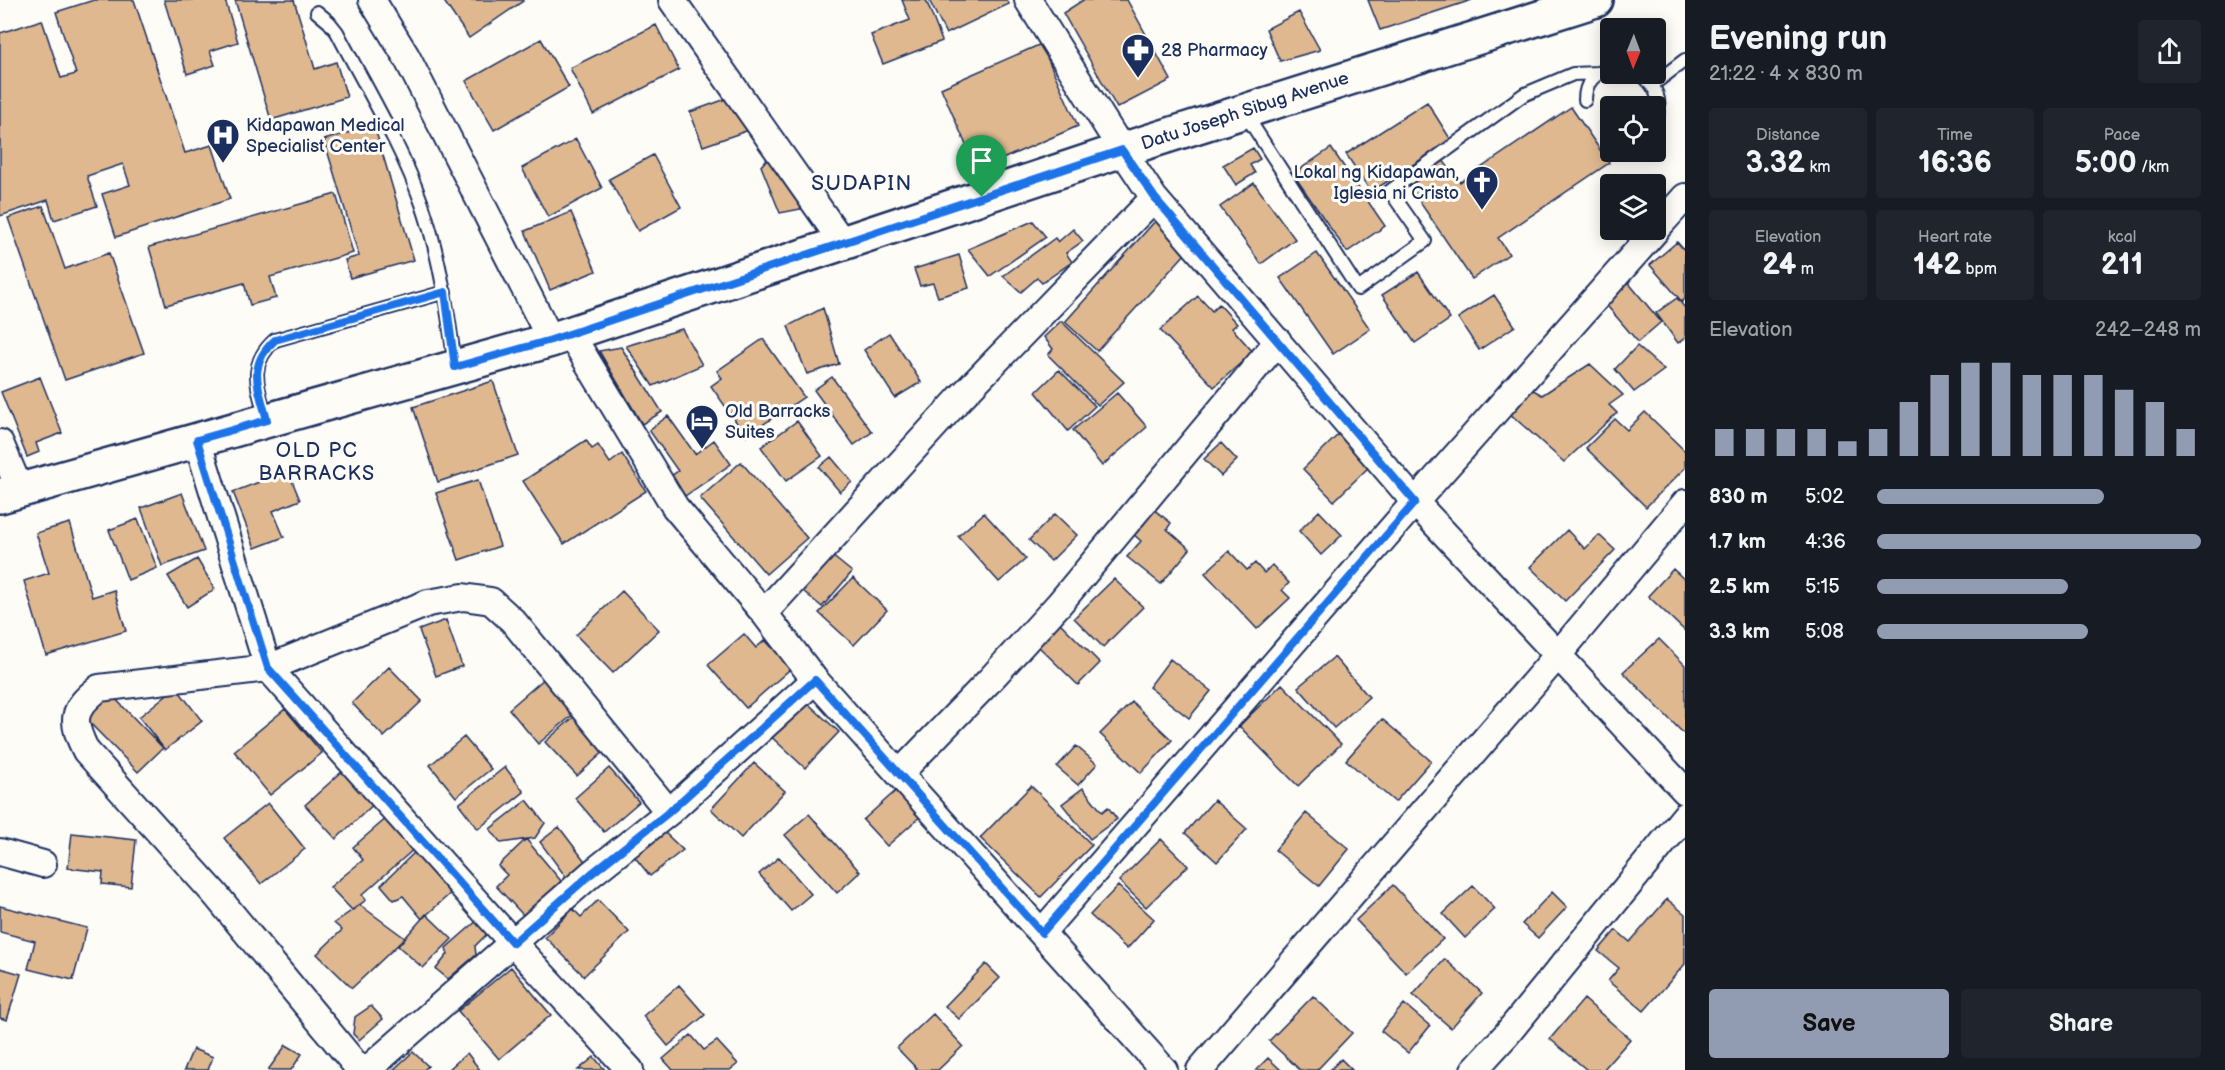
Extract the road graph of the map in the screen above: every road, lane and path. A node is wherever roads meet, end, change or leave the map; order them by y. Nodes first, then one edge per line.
1 (372, 0) edge
2 (672, 0) edge
3 (1029, 0) edge
4 (1596, 0) edge
5 (316, 12) dead end
6 (1685, 60) edge
7 (1598, 73) joint
8 (1652, 85) joint
9 (1658, 96) edge
10 (1585, 100) dead end
11 (1243, 111) junction
12 (1122, 150) junction
13 (1685, 197) edge
14 (1155, 198) junction
15 (1666, 218) edge
16 (1646, 240) edge
17 (843, 243) junction
18 (445, 292) junction
19 (561, 336) junction
20 (1278, 341) junction
21 (455, 367) junction
22 (267, 420) junction
23 (197, 440) junction
24 (0, 443) edge
25 (10, 493) edge
26 (1415, 502) junction
27 (1685, 503) edge
28 (764, 613) junction
29 (1557, 656) junction
30 (268, 668) junction
31 (815, 680) junction
32 (899, 774) junction
33 (1685, 791) edge
34 (669, 812) junction
35 (1685, 816) edge
36 (0, 852) edge
37 (43, 864) dead end
38 (1042, 933) junction
39 (513, 943) junction
40 (360, 1070) edge
41 (367, 1070) edge
42 (630, 1070) edge
43 (1164, 1070) edge
44 (1200, 1070) edge
45 (1474, 1070) edge

1 - 19 street
2 - 17 street
3 - 12 street
4 - 11 main road, Datu Joseph Sibug Avenue
5 - 18 lane
6 - 8 lane
7 - 10 lane
7 - 11 lane
8 - 9 lane
11 - 12 main road, Datu Joseph Sibug Avenue
12 - 14 street
12 - 17 main road, Datu Joseph Sibug Avenue
13 - 15 street
14 - 20 street
14 - 28 street
16 - 26 street
17 - 19 main road, Datu Joseph Sibug Avenue
18 - 21 lane
18 - 22 lane
19 - 21 main road, Datu Joseph Sibug Avenue
19 - 28 street
20 - 26 street
20 - 32 street
21 - 22 main road, Datu Joseph Sibug Avenue
22 - 23 main road, Datu Joseph Sibug Avenue
23 - 25 main road, Datu Joseph Sibug Avenue
23 - 30 street
24 - 25 street
26 - 29 street
26 - 38 street
27 - 29 street
28 - 31 street
29 - 33 street
29 - 44 street
30 - 34 street
30 - 39 street
30 - 40 street
31 - 32 street
31 - 34 street
32 - 38 street
34 - 39 street
35 - 45 street
36 - 37 street
38 - 43 street
39 - 41 street
39 - 42 street

